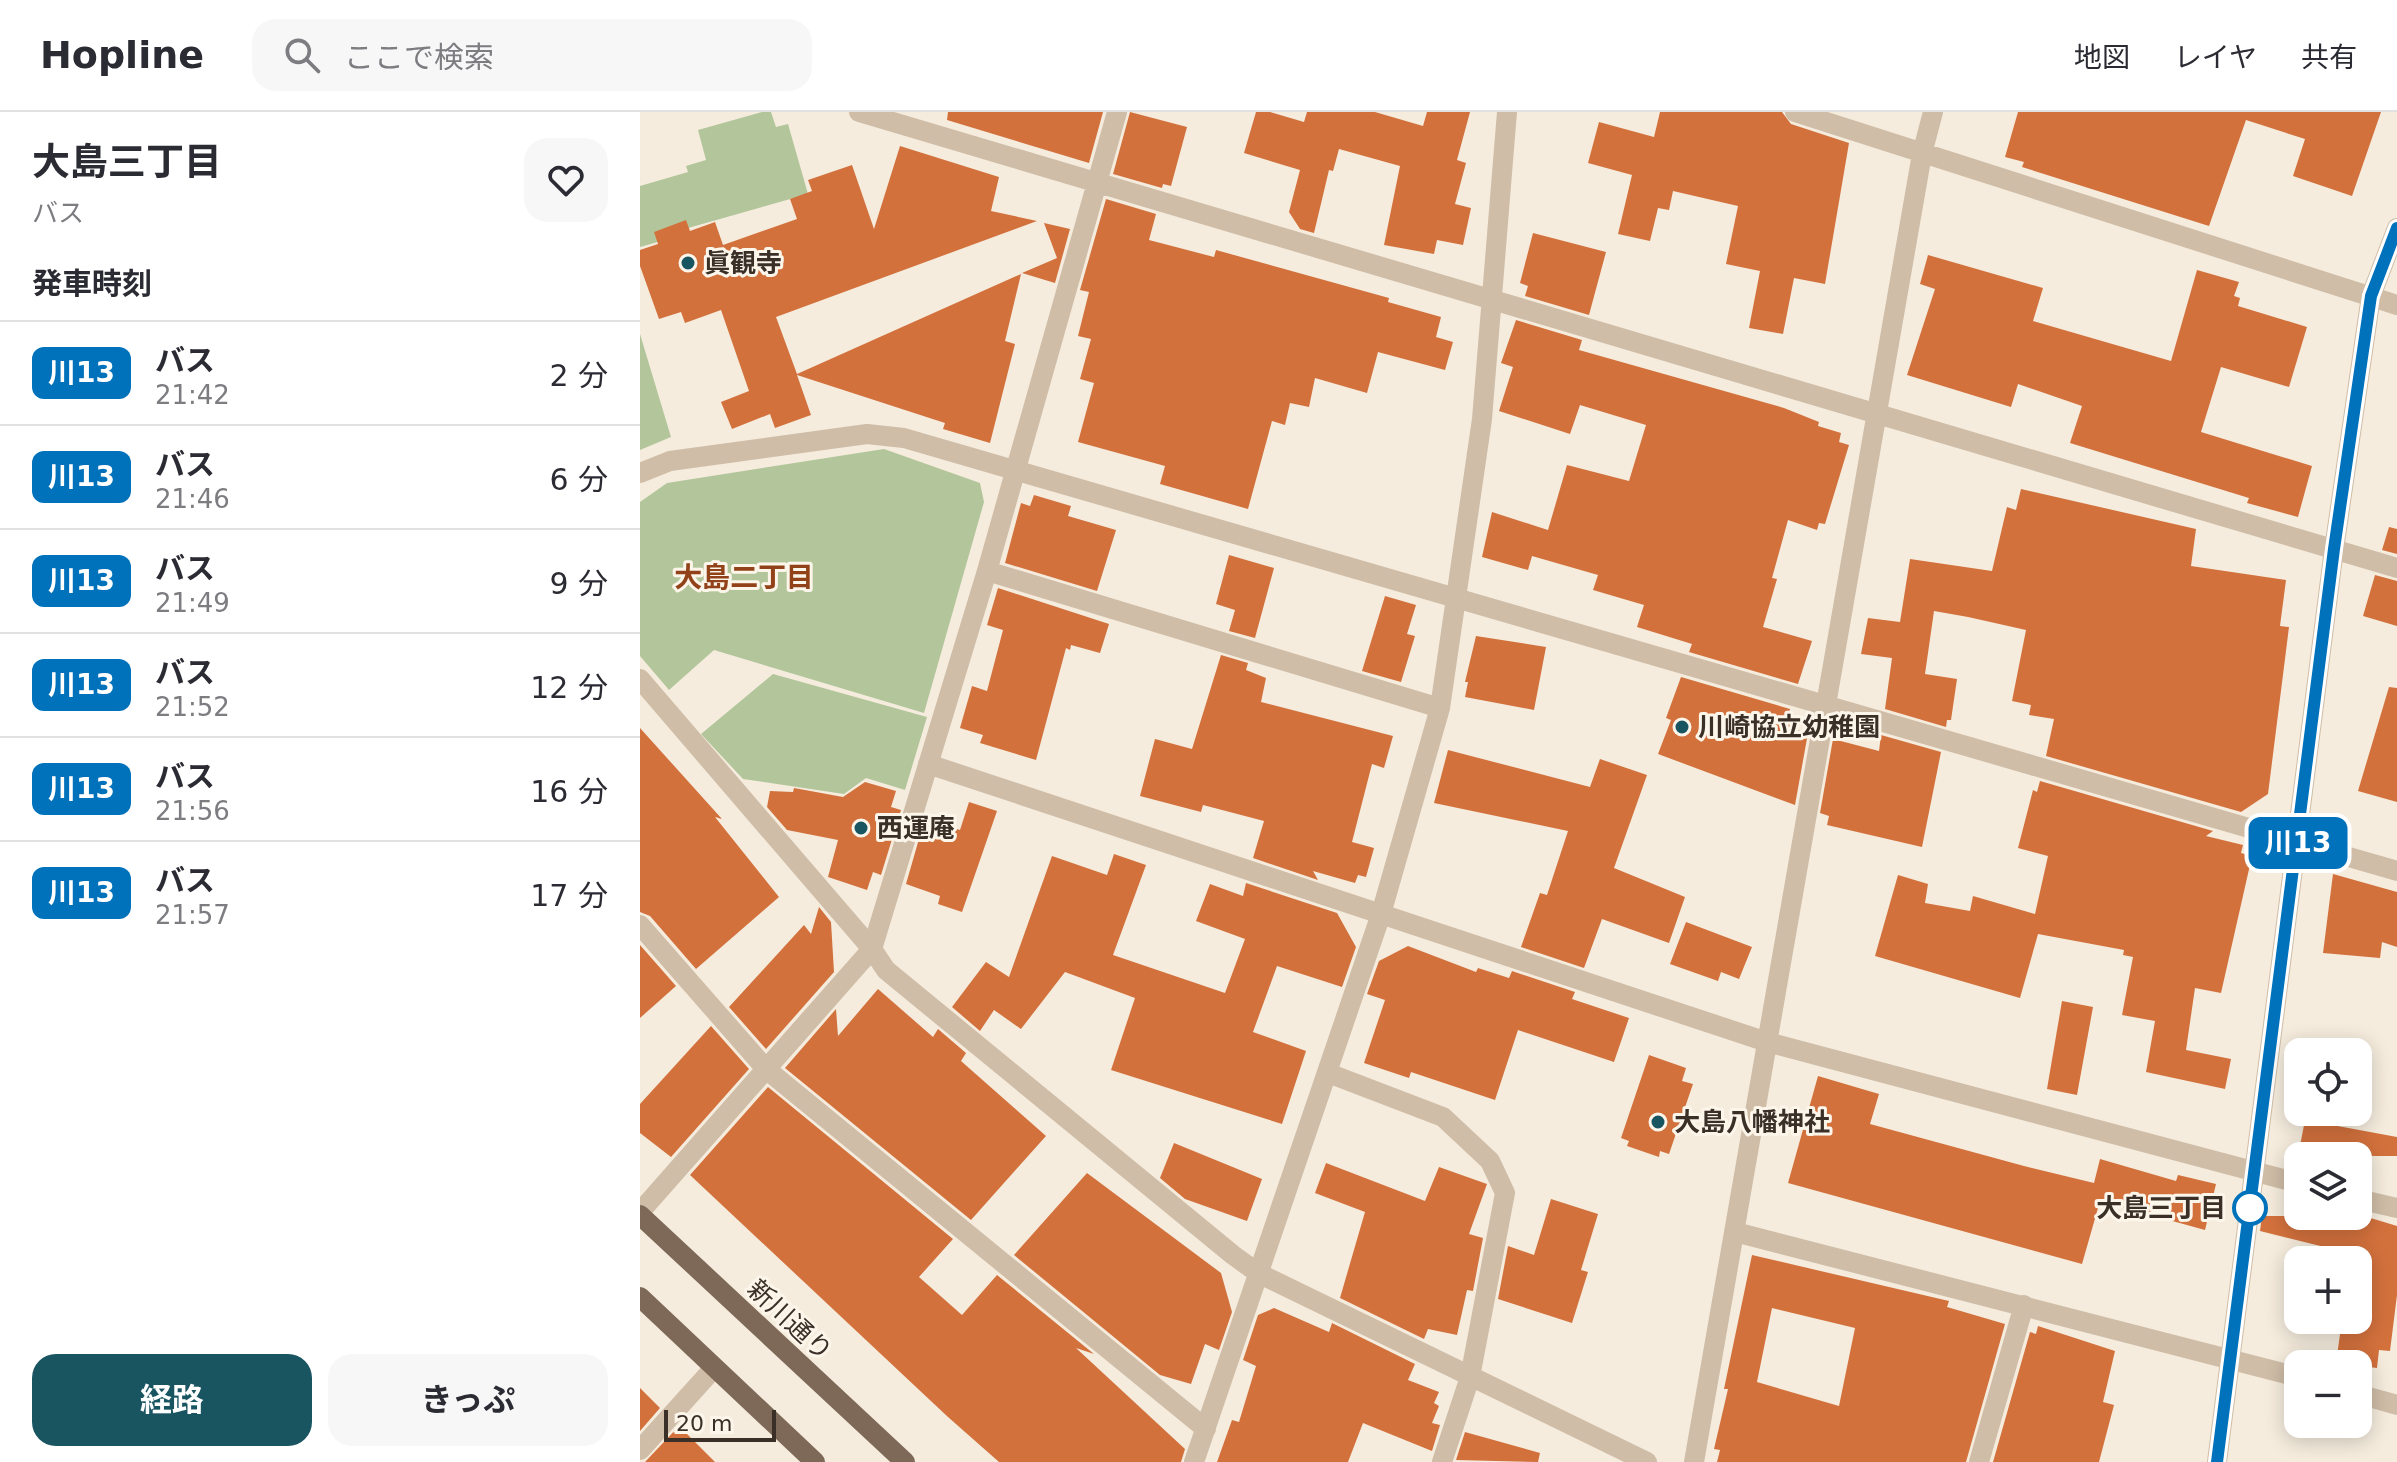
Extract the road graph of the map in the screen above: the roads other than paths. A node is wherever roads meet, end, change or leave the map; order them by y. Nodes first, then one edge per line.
1 (859, 112) edge
2 (1117, 112) edge
3 (1507, 112) edge
4 (1795, 112) edge
5 (1933, 112) edge
6 (1922, 154) junction
7 (1096, 183) junction
8 (2397, 228) edge
9 (2371, 296) junction
10 (1490, 300) junction
11 (2397, 305) edge
12 (1879, 413) junction
13 (1014, 468) junction
14 (640, 473) edge
15 (2334, 549) junction
16 (2397, 568) edge
17 (987, 571) junction
18 (1455, 599) junction
19 (640, 679) edge
20 (1440, 708) junction
21 (1825, 708) junction
22 (928, 764) junction
23 (2298, 842) junction
24 (2397, 871) edge
25 (1381, 914) junction
26 (640, 925) edge
27 (872, 949) junction
28 (1767, 1042) junction
29 (766, 1069) junction
30 (1328, 1073) junction
31 (2255, 1173) junction
32 (2284, 1180) edge
33 (2372, 1202) edge
34 (2397, 1208) edge
35 (640, 1214) edge
36 (1735, 1232) junction
37 (1258, 1273) junction
38 (640, 1297) edge
39 (2024, 1305) junction
40 (2230, 1358) junction
41 (714, 1368) junction
42 (2284, 1373) edge
43 (1470, 1377) junction
44 (2372, 1398) edge
45 (2397, 1405) edge
46 (1206, 1429) junction
47 (640, 1450) edge
48 (815, 1462) edge
49 (905, 1462) edge
50 (1194, 1462) edge
51 (1442, 1462) edge
52 (1647, 1462) edge
53 (1694, 1462) edge
54 (1979, 1462) edge
55 (2217, 1462) edge

1 - 7 street
2 - 7 street
3 - 10 street
4 - 6 street
5 - 6 street
6 - 9 street
6 - 12 street
7 - 10 street
7 - 13 street
8 - 9 street
9 - 11 street
9 - 15 street
10 - 12 street
10 - 18 street
12 - 15 street
12 - 21 street
13 - 14 street
13 - 17 street
13 - 18 street
15 - 16 street
15 - 23 street
17 - 20 street
17 - 22 street
18 - 20 street
18 - 21 street
19 - 27 street
20 - 25 street
21 - 23 street
21 - 28 street
22 - 25 street
22 - 27 street
23 - 24 street
23 - 31 street
25 - 28 street
25 - 30 street
26 - 29 street
27 - 29 street
27 - 37 street
28 - 31 street
28 - 36 street
29 - 35 street
29 - 46 street
30 - 37 street
30 - 43 street
31 - 32 street
31 - 40 street
33 - 34 street
35 - 49 main road, 新川通り
36 - 39 street
36 - 53 street
37 - 43 street
37 - 46 street
38 - 41 main road
39 - 40 street
39 - 54 street
40 - 42 street
40 - 55 street
41 - 47 street
41 - 48 main road
43 - 51 street
43 - 52 street
44 - 45 street
46 - 50 street

